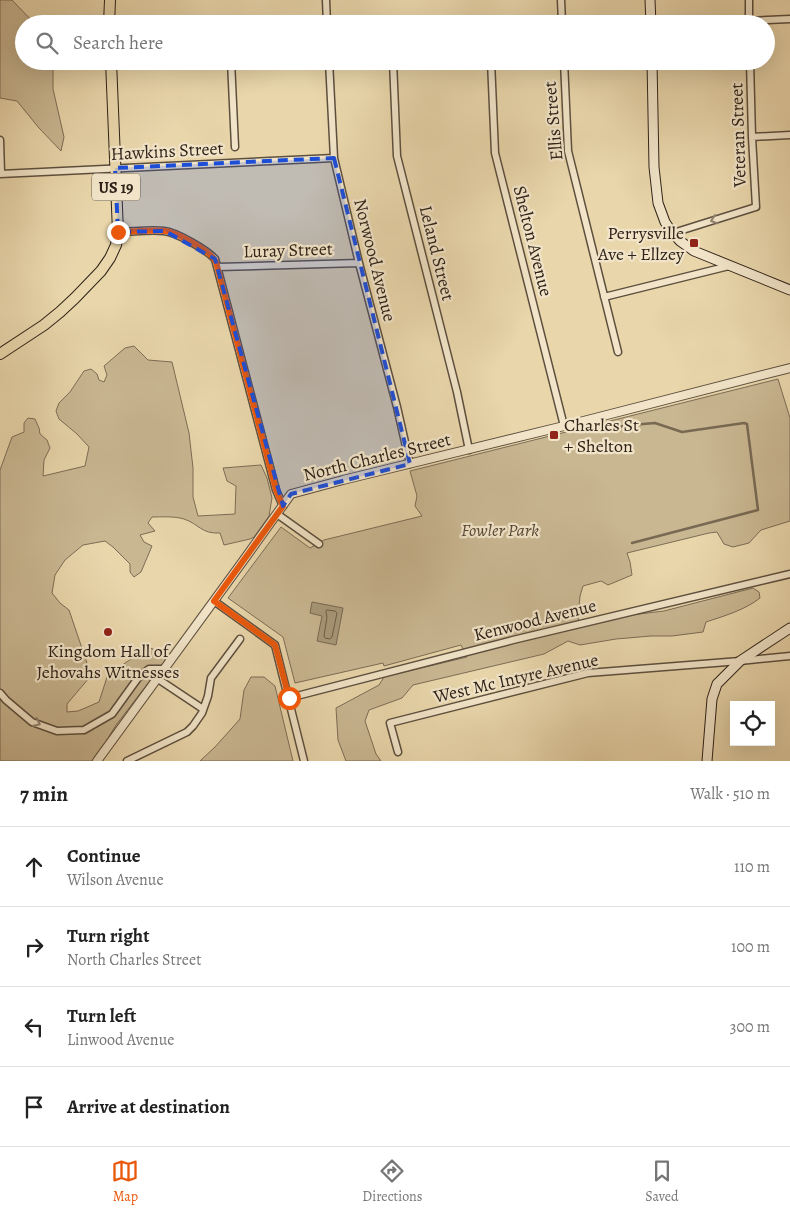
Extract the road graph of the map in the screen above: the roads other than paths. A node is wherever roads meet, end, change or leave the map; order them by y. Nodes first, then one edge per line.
1 (110, 0) edge
2 (326, 0) edge
3 (561, 0) edge
4 (650, 0) edge
5 (749, 0) edge
6 (109, 15) edge
7 (327, 15) edge
8 (562, 15) edge
9 (651, 15) edge
10 (749, 15) edge
11 (790, 19) edge
12 (775, 20) edge
13 (111, 70) edge
14 (231, 70) edge
15 (329, 70) edge
16 (393, 70) edge
17 (491, 70) edge
18 (564, 70) edge
19 (652, 70) edge
20 (750, 70) edge
21 (790, 135) edge
22 (752, 137) junction
23 (0, 140) edge
24 (235, 147) dead end
25 (334, 158) junction
26 (115, 168) junction
27 (1, 174) edge
28 (118, 232) junction
29 (673, 233) junction
30 (359, 263) junction
31 (729, 266) junction
32 (218, 267) junction
33 (790, 290) edge
34 (604, 297) junction
35 (618, 352) dead end
36 (0, 354) edge
37 (790, 368) edge
38 (564, 426) junction
39 (469, 450) junction
40 (410, 464) junction
41 (283, 506) junction
42 (277, 514) junction
43 (319, 544) dead end
44 (790, 574) edge
45 (214, 601) junction
46 (790, 628) edge
47 (240, 639) dead end
48 (790, 656) edge
49 (740, 661) junction
50 (165, 670) junction
51 (158, 679) junction
52 (0, 693) edge
53 (289, 698) junction
54 (204, 709) junction
55 (398, 752) dead end
56 (97, 761) edge
57 (127, 761) edge
58 (304, 761) edge
59 (707, 761) edge

1 - 6 main road
2 - 7 street
3 - 8 street
4 - 9 main road
5 - 10 street
11 - 12 street
13 - 26 main road, US 19
14 - 24 street
15 - 25 street, Norwood Avenue
16 - 39 street, Leland Street
17 - 38 street, Shelton Avenue
18 - 34 street, Ellis Street
19 - 29 main road
20 - 22 street, Veteran Street
21 - 22 street
22 -> 29 street, Veteran Street
23 - 27 street
25 - 26 street, Hawkins Street
25 - 30 street, Norwood Avenue
26 - 27 street, Hawkins Street
26 - 28 main road, US 19
28 - 32 street
28 - 36 main road, US 19
29 - 31 main road
30 - 32 street, Luray Street
30 - 40 street, Norwood Avenue
31 - 33 main road
31 - 34 street
32 - 41 street
34 - 35 street, Ellis Street
37 - 38 street, North Charles Street
38 - 39 street, North Charles Street
39 - 40 street, North Charles Street
40 - 41 street, North Charles Street
41 - 42 street, North Charles Street
42 - 43 street
42 - 45 street, North Charles Street
44 - 53 street, Kenwood Avenue
45 - 50 street, North Charles Street
45 - 53 street
46 - 49 main road
47 - 54 street
48 - 49 street, West Mc Intyre Avenue
49 - 55 street, West Mc Intyre Avenue
49 - 59 main road
50 - 51 street, North Charles Street
52 -> 50 street
51 - 54 street
51 - 56 street, North Charles Street
53 - 58 street
54 - 57 street

